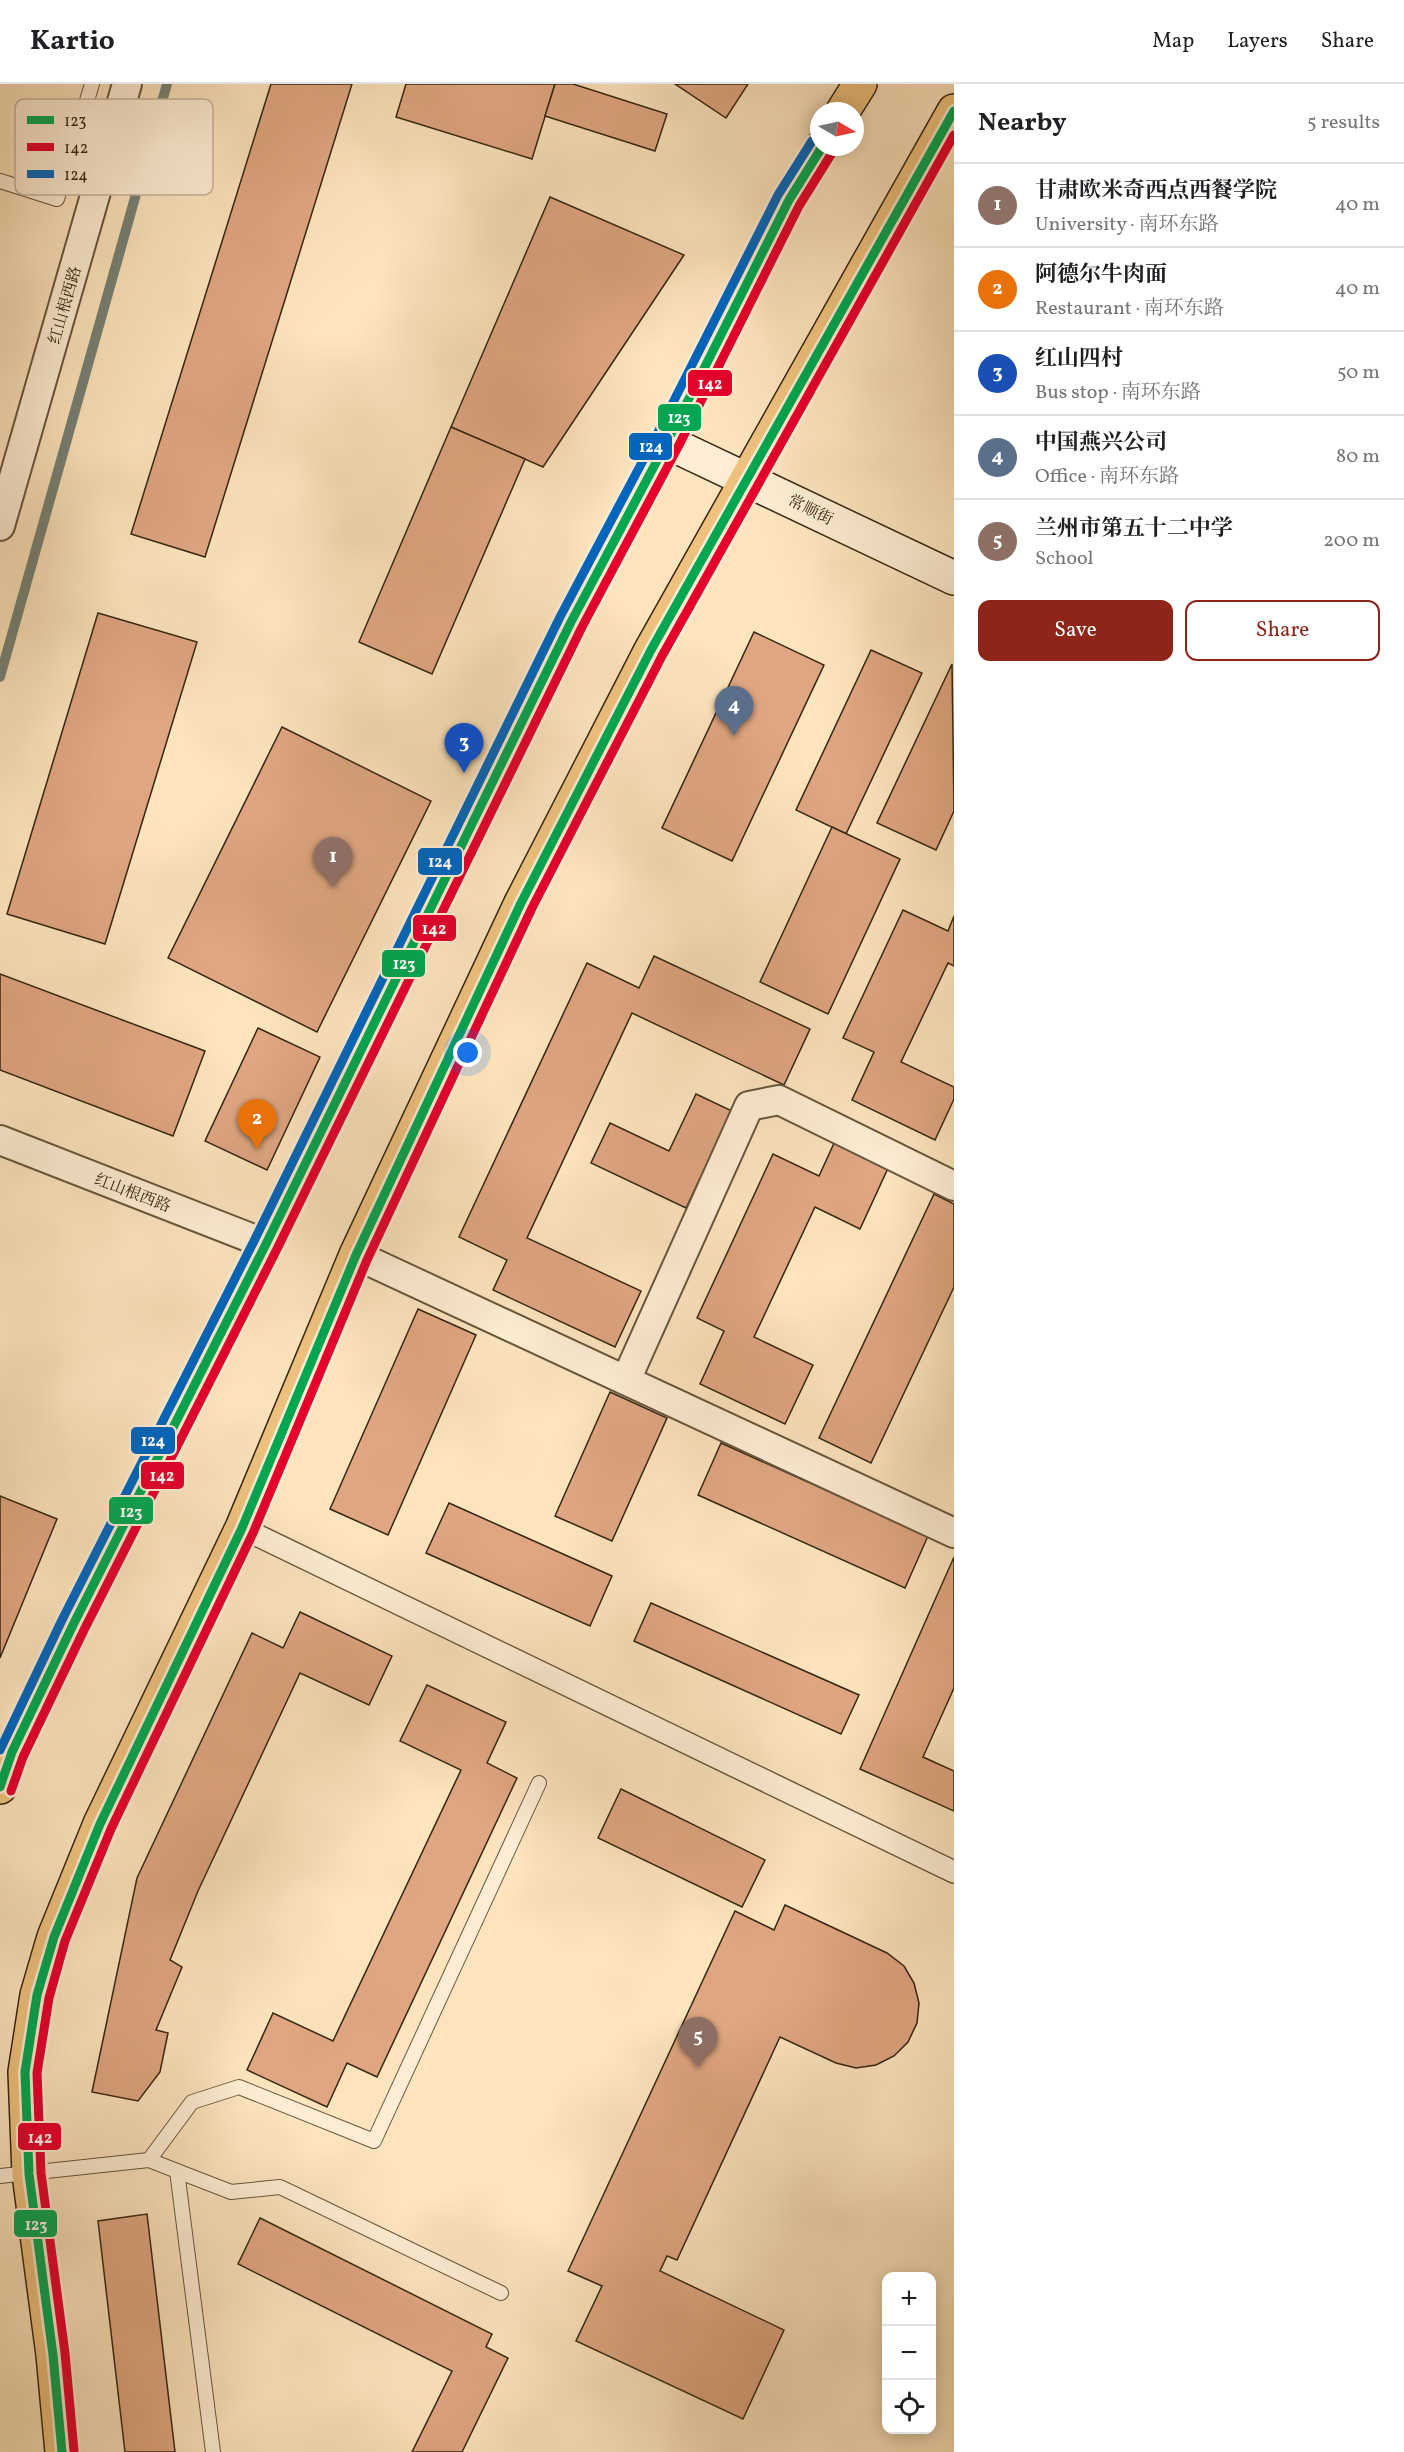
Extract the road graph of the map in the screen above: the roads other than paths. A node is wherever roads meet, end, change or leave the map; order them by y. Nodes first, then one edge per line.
1 (92, 84) edge
2 (127, 84) edge
3 (860, 84) edge
4 (87, 99) edge
5 (123, 99) edge
6 (849, 102) edge
7 (954, 111) edge
8 (816, 156) edge
9 (0, 181) edge
10 (15, 186) edge
11 (44, 195) edge
12 (58, 195) edge
13 (95, 195) edge
14 (667, 442) junction
15 (746, 478) junction
16 (0, 526) edge
17 (954, 578) edge
18 (0, 1140) edge
19 (954, 1186) edge
20 (266, 1244) junction
21 (356, 1255) junction
22 (626, 1380) junction
23 (242, 1528) junction
24 (954, 1533) edge
25 (539, 1783) dead end
26 (0, 1787) edge
27 (954, 1872) edge
28 (149, 2160) junction
29 (177, 2171) junction
30 (15, 2175) edge
31 (501, 2293) dead end
32 (62, 2452) edge
33 (213, 2452) edge

1 - 4 lane
2 - 5 street, 红山根西路
3 - 6 highway
7 - 15 highway
8 - 14 highway
9 - 10 lane
11 - 12 lane
13 - 16 street, 红山根西路
14 - 15 main road, 常顺街
14 - 20 highway
15 - 17 main road, 常顺街
15 - 21 highway
18 - 20 street, 红山根西路
19 - 22 street
20 - 26 highway
21 - 22 street
21 - 23 highway
22 - 24 street
23 - 27 street
23 - 30 highway
25 - 28 lane
28 - 29 lane
28 - 30 lane
29 - 31 lane
29 - 33 lane
30 - 32 highway

